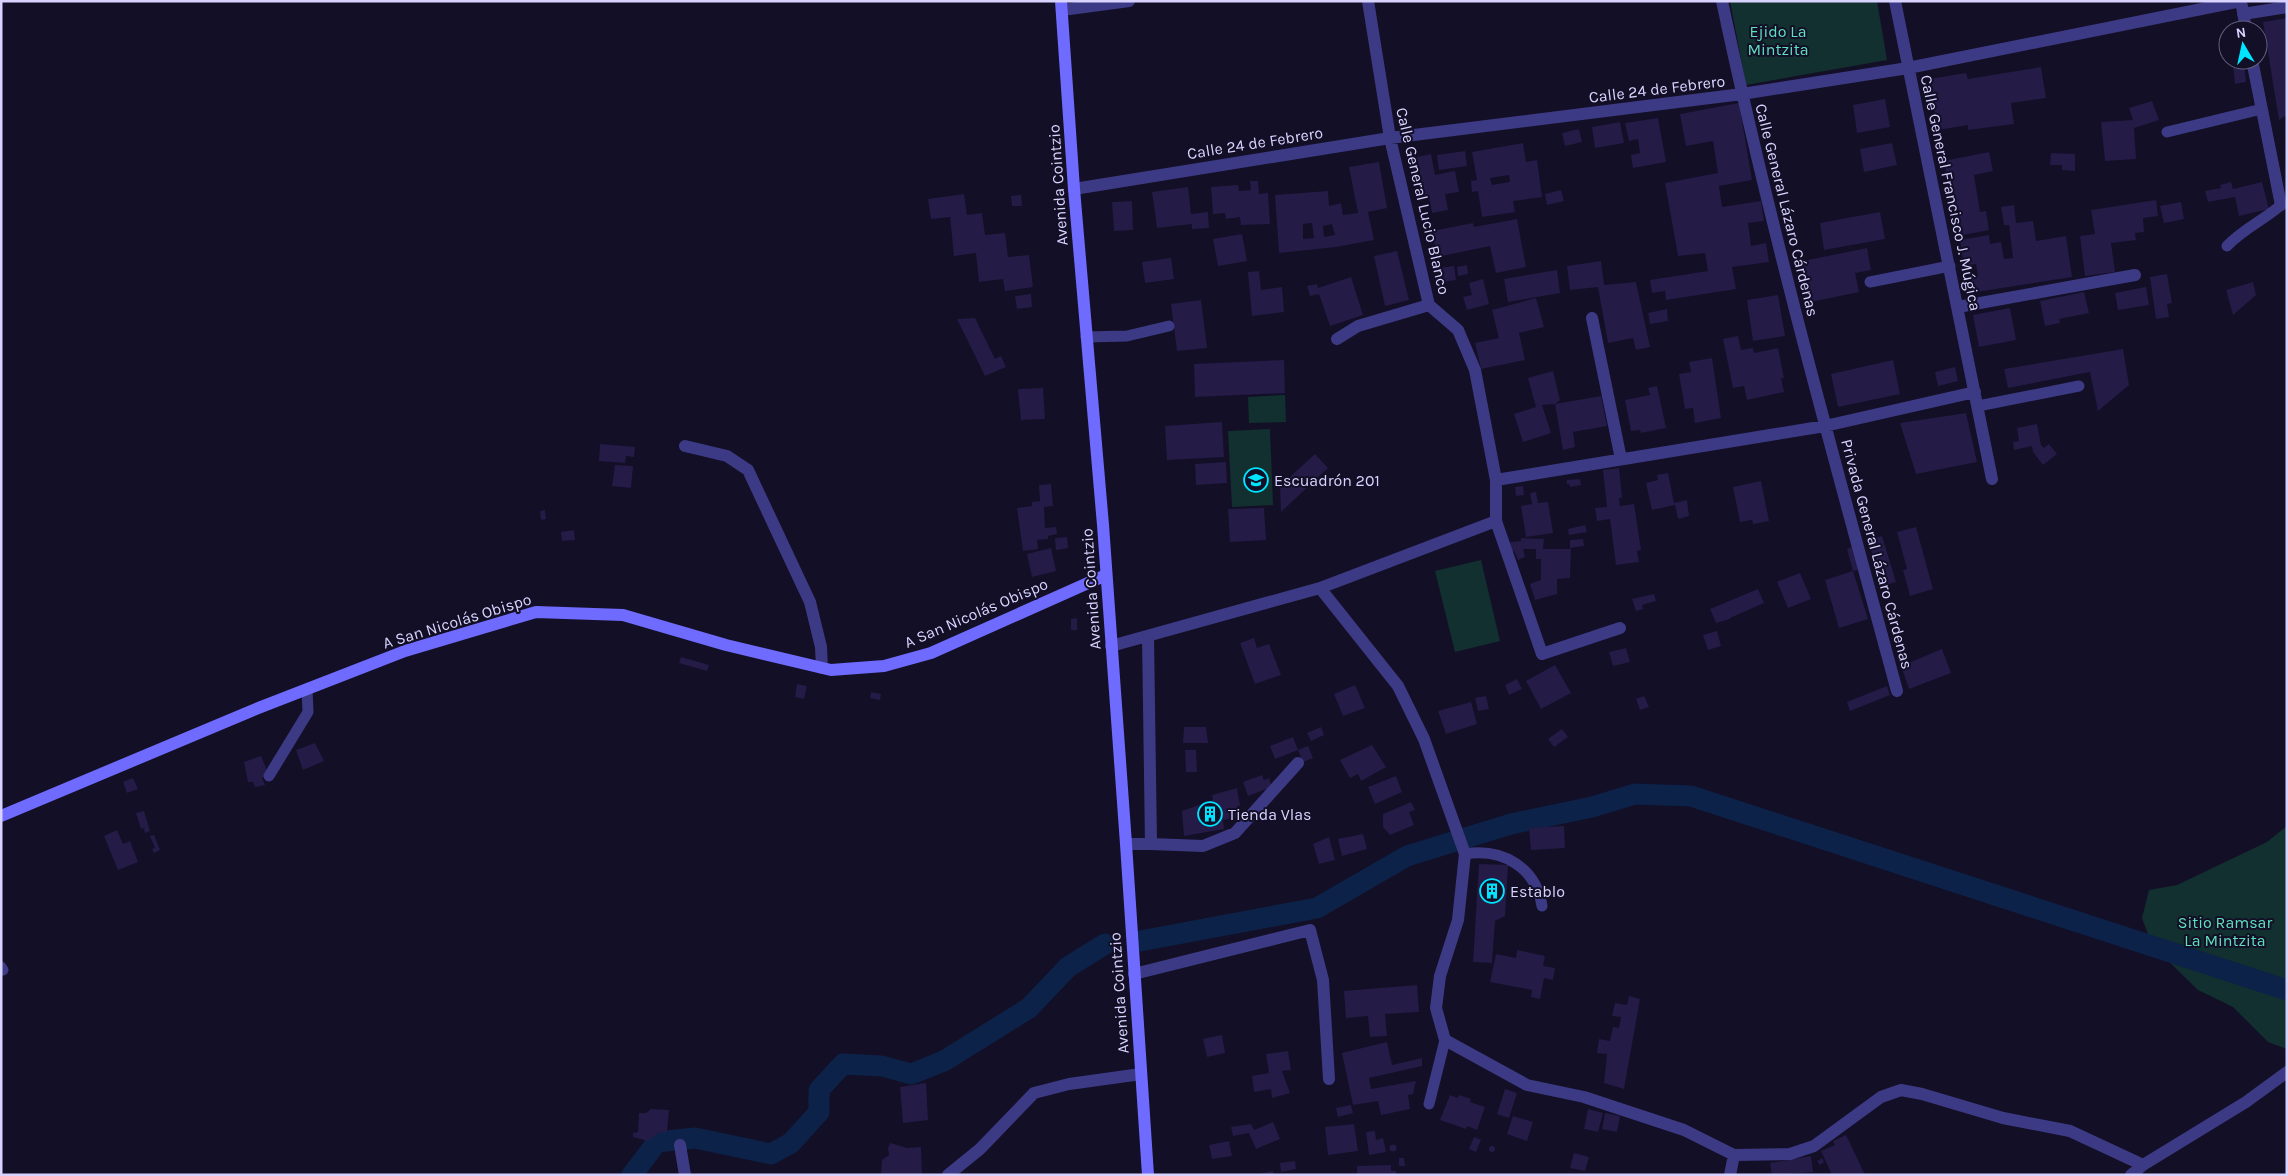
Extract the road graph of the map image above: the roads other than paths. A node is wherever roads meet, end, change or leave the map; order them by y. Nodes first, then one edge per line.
1 (1129, 1) edge
2 (1368, 1) edge
3 (1722, 1) edge
4 (1896, 1) edge
5 (2241, 1) edge
6 (1062, 6) edge
7 (2287, 7) edge
8 (2243, 14) junction
9 (2244, 20) edge
10 (1908, 68) junction
11 (2254, 70) edge
12 (1742, 94) junction
13 (2262, 109) junction
14 (2167, 132) dead end
15 (1390, 138) junction
16 (1074, 189) junction
17 (2280, 204) joint
18 (2227, 246) dead end
19 (1950, 266) junction
20 (2135, 275) dead end
21 (1870, 282) dead end
22 (1429, 305) junction
23 (1958, 307) junction
24 (1592, 318) dead end
25 (1169, 326) dead end
26 (1086, 337) junction
27 (1337, 339) dead end
28 (2079, 386) dead end
29 (1975, 392) junction
30 (1978, 406) junction
31 (1825, 426) junction
32 (685, 446) dead end
33 (1621, 459) junction
34 (1992, 479) dead end
35 (1496, 480) junction
36 (1496, 521) junction
37 (1106, 575) junction
38 (1320, 588) junction
39 (1620, 628) dead end
40 (1148, 636) junction
41 (1111, 646) junction
42 (822, 668) junction
43 (307, 689) junction
44 (1897, 691) dead end
45 (1298, 763) dead end
46 (269, 776) dead end
47 (1, 816) edge
48 (1126, 844) junction
49 (1151, 844) junction
50 (1462, 846) junction
51 (1542, 906) dead end
52 (1134, 974) junction
53 (1445, 1040) junction
54 (2287, 1072) edge
55 (1141, 1074) junction
56 (1329, 1079) dead end
57 (1429, 1104) dead end
58 (680, 1146) dead end
59 (1734, 1155) junction
60 (2143, 1165) junction
61 (686, 1175) edge
62 (948, 1175) edge
63 (1148, 1175) edge
64 (1730, 1175) edge
65 (2131, 1175) edge

1 - 6 street
2 - 15 street, Calle General Lucio Blanco
3 - 12 street, Calle General Lázaro Cárdenas
4 - 10 street, Calle General Francisco J. Múgica
5 - 8 street
5 - 10 street, Calle 24 de Febrero
6 - 16 main road, Avenida Cointzio
7 - 8 street
8 - 9 street
10 - 12 street, Calle 24 de Febrero
10 - 19 street, Calle General Francisco J. Múgica
11 - 13 street
12 - 15 street, Calle 24 de Febrero
12 - 31 street, Calle General Lázaro Cárdenas
13 - 14 lane
13 - 17 street
15 - 16 street, Calle 24 de Febrero
15 - 22 street, Calle General Lucio Blanco
16 - 26 main road, Avenida Cointzio
17 - 18 lane
19 - 21 lane
19 - 23 street, Calle General Francisco J. Múgica
20 - 23 street
22 - 27 street
22 - 35 street, Calle General Lucio Blanco
23 - 29 street, Calle General Francisco J. Múgica
24 - 33 street
25 - 26 lane
26 - 37 main road, Avenida Cointzio
28 - 30 lane
29 - 30 street, Calle General Francisco J. Múgica
29 - 31 street
30 - 34 street, Calle General Francisco J. Múgica
31 - 33 street
31 - 44 street, Privada General Lázaro Cárdenas
32 - 42 street
33 - 35 street
35 - 36 street, Calle General Lucio Blanco
36 - 38 street
36 - 39 street, Calle General Lucio Blanco
37 - 41 main road, Avenida Cointzio
37 - 42 main road, A San Nicolás Obispo
38 - 40 street
38 - 50 street
40 - 41 street
40 - 49 street
41 - 48 main road, Avenida Cointzio
42 - 43 main road, A San Nicolás Obispo
43 - 46 lane
43 - 47 main road, A San Nicolás Obispo
45 - 49 street
48 - 49 street
48 - 52 main road, Avenida Cointzio
50 - 51 lane
50 - 53 street
52 - 55 main road, Avenida Cointzio
52 - 56 street
53 - 57 lane
53 - 59 street
54 - 60 street
55 - 62 street
55 - 63 main road, Avenida Cointzio
58 - 61 street
59 - 60 street
59 - 64 street
60 - 65 street

